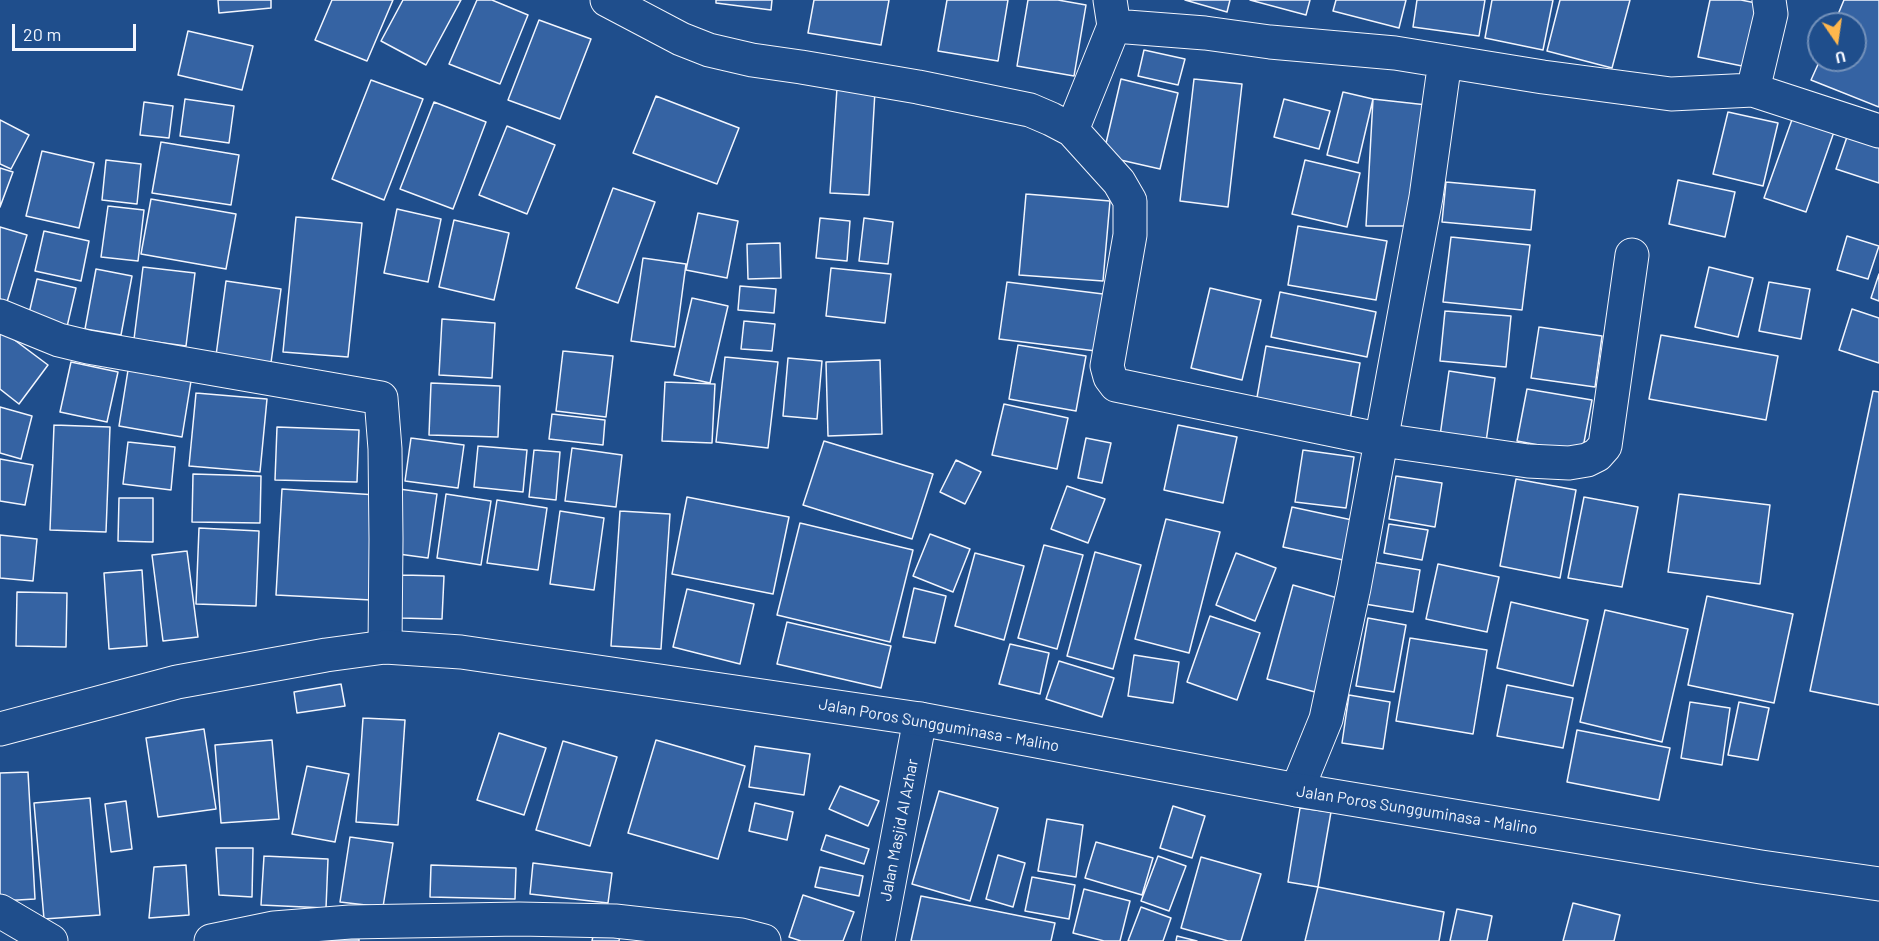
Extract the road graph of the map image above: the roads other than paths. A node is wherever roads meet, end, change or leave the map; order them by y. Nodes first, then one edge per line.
1 (607, 0) edge
2 (1769, 0) edge
3 (1112, 13) edge
4 (1445, 61) junction
5 (1753, 90) junction
6 (1072, 130) junction
7 (1879, 131) edge
8 (1632, 255) dead end
9 (0, 316) edge
10 (1382, 440) junction
11 (385, 647) junction
12 (920, 719) junction
13 (0, 729) edge
14 (1297, 790) junction
15 (1879, 884) edge
16 (0, 911) edge
17 (51, 941) edge
18 (211, 941) edge
19 (764, 941) edge
20 (878, 941) edge

1 - 6 street
2 - 5 street
3 - 4 street
3 - 6 street
4 - 5 street
4 - 10 street
5 - 7 street
6 - 10 street
8 - 10 street
9 - 11 street
10 - 14 street
11 - 12 street, Jalan Poros Sungguminasa - Malino
11 - 13 street, Jalan Poros Sungguminasa - Malino
12 - 14 street, Jalan Poros Sungguminasa - Malino
12 - 20 street, Jalan Masjid Al Azhar
14 - 15 street, Jalan Poros Sungguminasa - Malino
16 - 17 street
18 - 19 street

